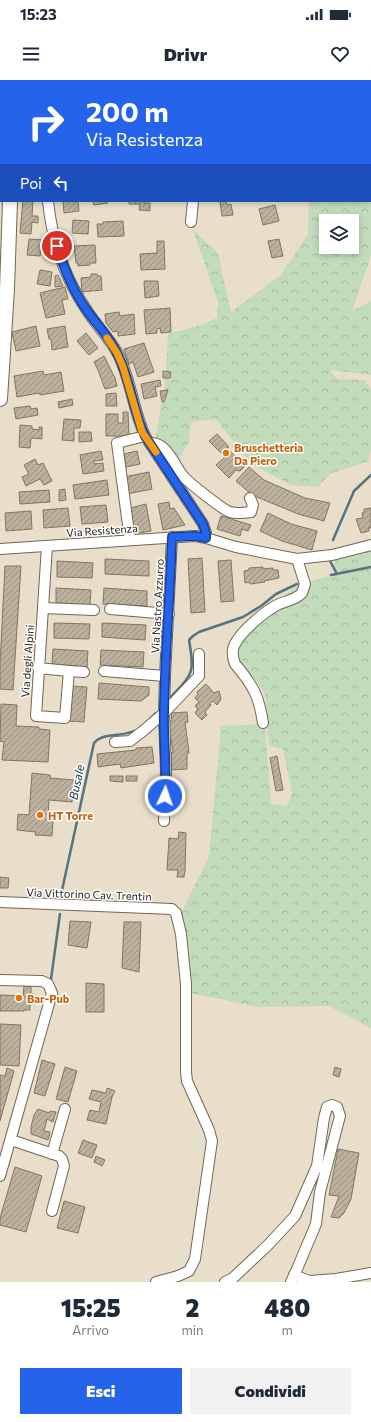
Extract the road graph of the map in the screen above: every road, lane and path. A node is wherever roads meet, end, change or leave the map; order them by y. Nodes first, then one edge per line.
1 (10, 202) edge
2 (48, 202) edge
3 (193, 202) edge
4 (191, 222) dead end
5 (4, 289) edge
6 (0, 399) edge
7 (147, 440) junction
8 (250, 498) dead end
9 (172, 537) junction
10 (206, 538) junction
11 (130, 540) junction
12 (371, 545) edge
13 (46, 546) junction
14 (0, 549) edge
15 (297, 559) junction
16 (43, 608) junction
17 (110, 609) dead end
18 (94, 610) dead end
19 (168, 614) junction
20 (199, 654) dead end
21 (38, 668) junction
22 (68, 670) junction
23 (84, 672) dead end
24 (104, 672) dead end
25 (165, 676) junction
26 (164, 713) junction
27 (263, 723) dead end
28 (115, 742) dead end
29 (164, 821) dead end
30 (0, 902) edge
31 (0, 980) edge
32 (65, 1109) dead end
33 (11, 1140) junction
34 (52, 1154) junction
35 (0, 1176) edge
36 (52, 1211) dead end
37 (371, 1273) edge
38 (292, 1278) edge
39 (156, 1282) edge
40 (225, 1282) edge

1 - 5 main road
2 - 7 street
3 - 4 street
5 - 6 main road
7 - 8 street
7 - 10 street
7 - 11 street
9 - 10 street, Via Resistenza
9 - 11 street, Via Resistenza
9 - 19 street, Via Nastro Azzurro
10 - 15 street, Via Resistenza
11 - 13 street, Via Resistenza
12 - 15 street, Via Resistenza
13 - 14 street, Via Resistenza
13 - 16 street, Via degli Alpini
15 - 27 street
16 - 18 street
16 - 21 street, Via degli Alpini
17 - 19 street, Via Nastro Azzurro
19 - 25 street, Via Nastro Azzurro
20 - 26 street
21 - 22 street
21 - 22 street, Via degli Alpini
22 - 23 street
24 - 25 street
25 - 26 street, Via Nastro Azzurro
26 - 28 street
26 - 29 street, Via Nastro Azzurro
30 - 39 street, Via Vittorino Cav. Trentin
31 - 33 street
32 - 34 street
33 - 34 street
33 - 35 street
34 - 36 street
37 - 38 street
38 - 40 street

